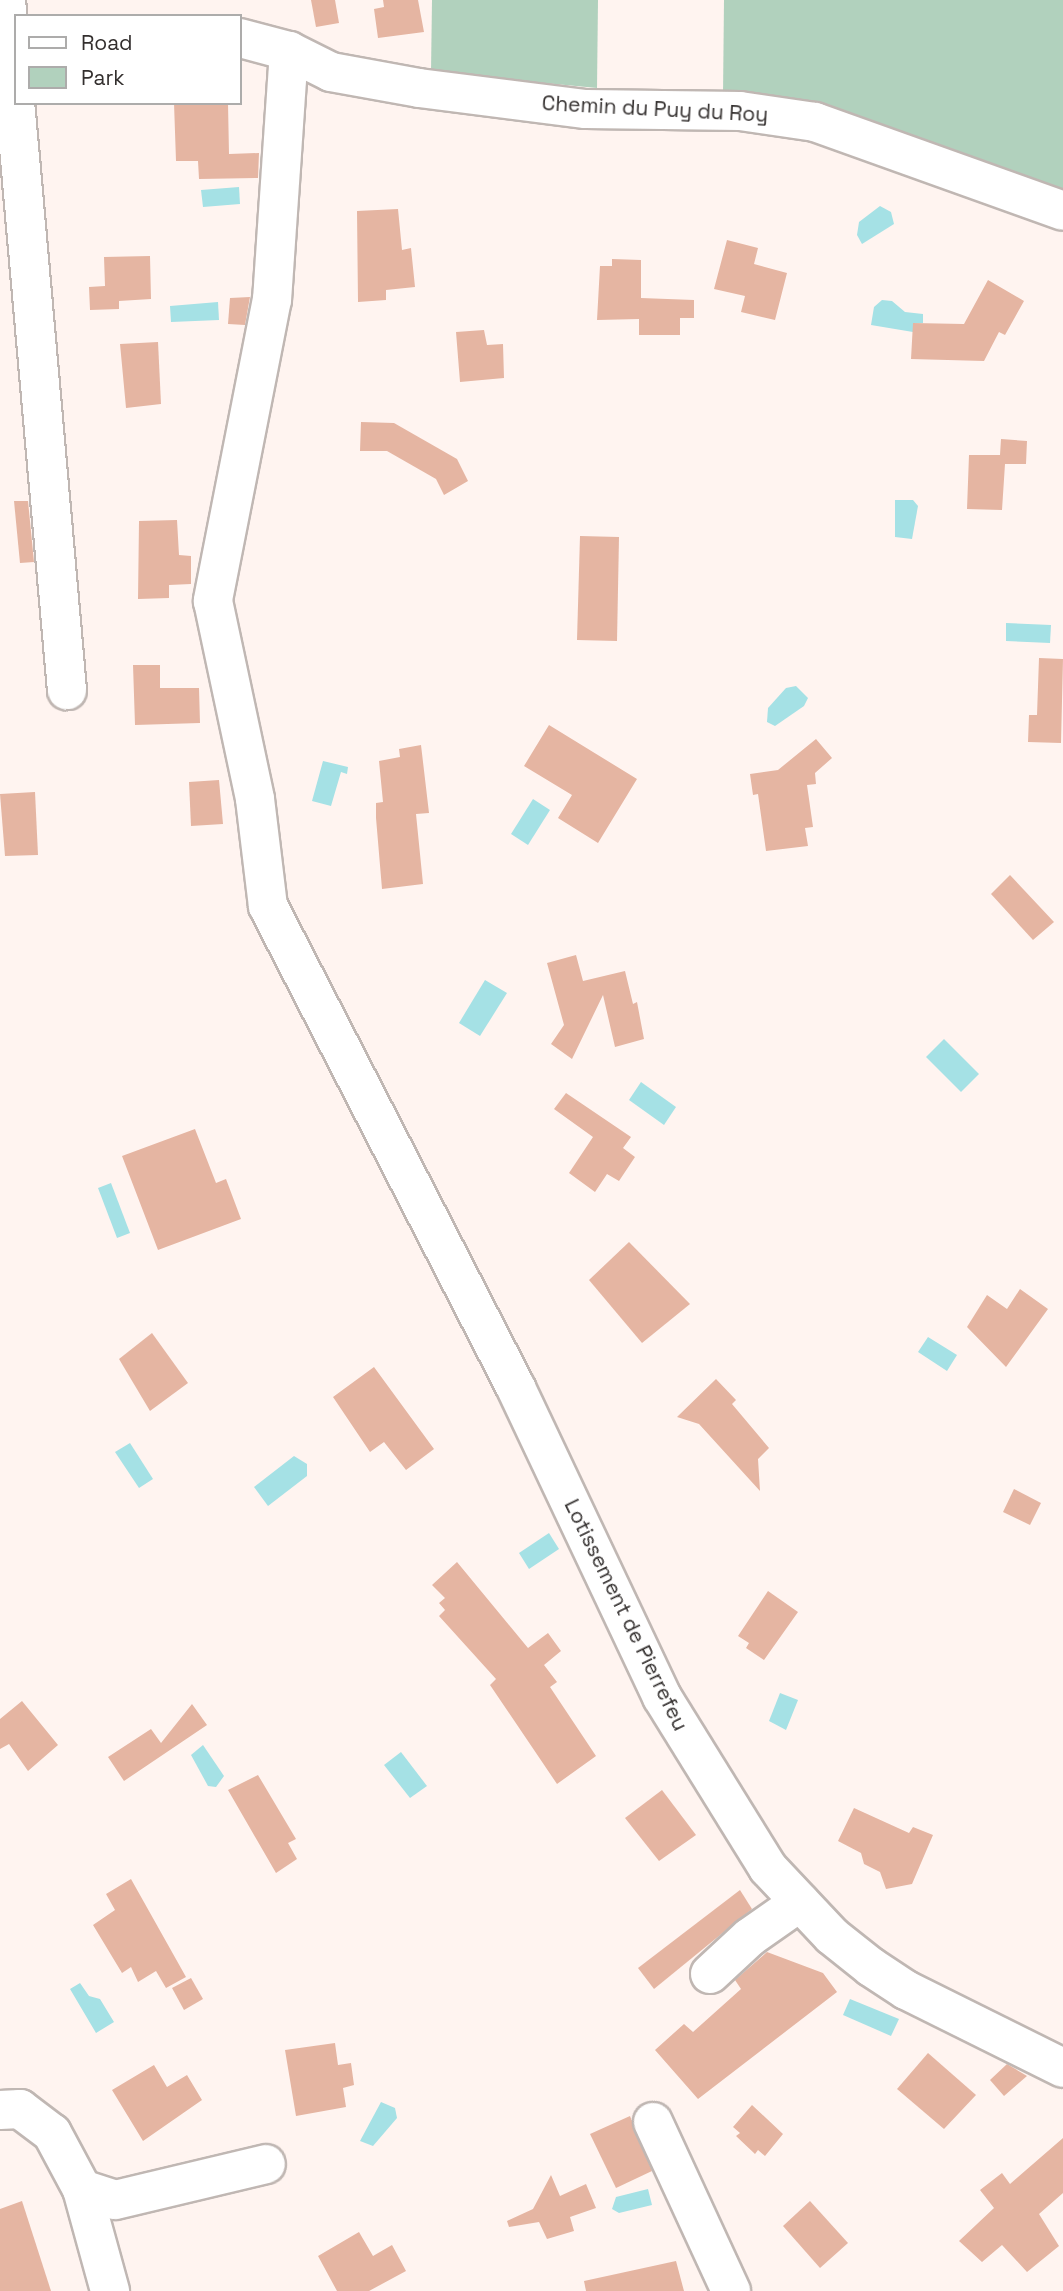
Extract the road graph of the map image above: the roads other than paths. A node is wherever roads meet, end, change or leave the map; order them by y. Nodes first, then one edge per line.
1 (6, 0) edge
2 (21, 14) edge
3 (242, 39) edge
4 (289, 51) junction
5 (14, 92) edge
6 (15, 105) edge
7 (1063, 211) edge
8 (66, 690) dead end
9 (800, 1902) junction
10 (710, 1974) dead end
11 (1063, 2068) edge
12 (0, 2110) edge
13 (653, 2122) dead end
14 (266, 2164) dead end
15 (82, 2189) junction
16 (110, 2291) edge
17 (731, 2291) edge

1 - 2 street
1 - 5 street
3 - 4 street, Chemin du Puy du Roy
4 - 7 street, Chemin du Puy du Roy
4 - 9 street, Lotissement de Pierrefeu
6 - 8 street
9 - 10 street
9 - 11 street, Lotissement de Pierrefeu
12 - 15 street
13 - 17 street
14 - 15 street
15 - 16 street

